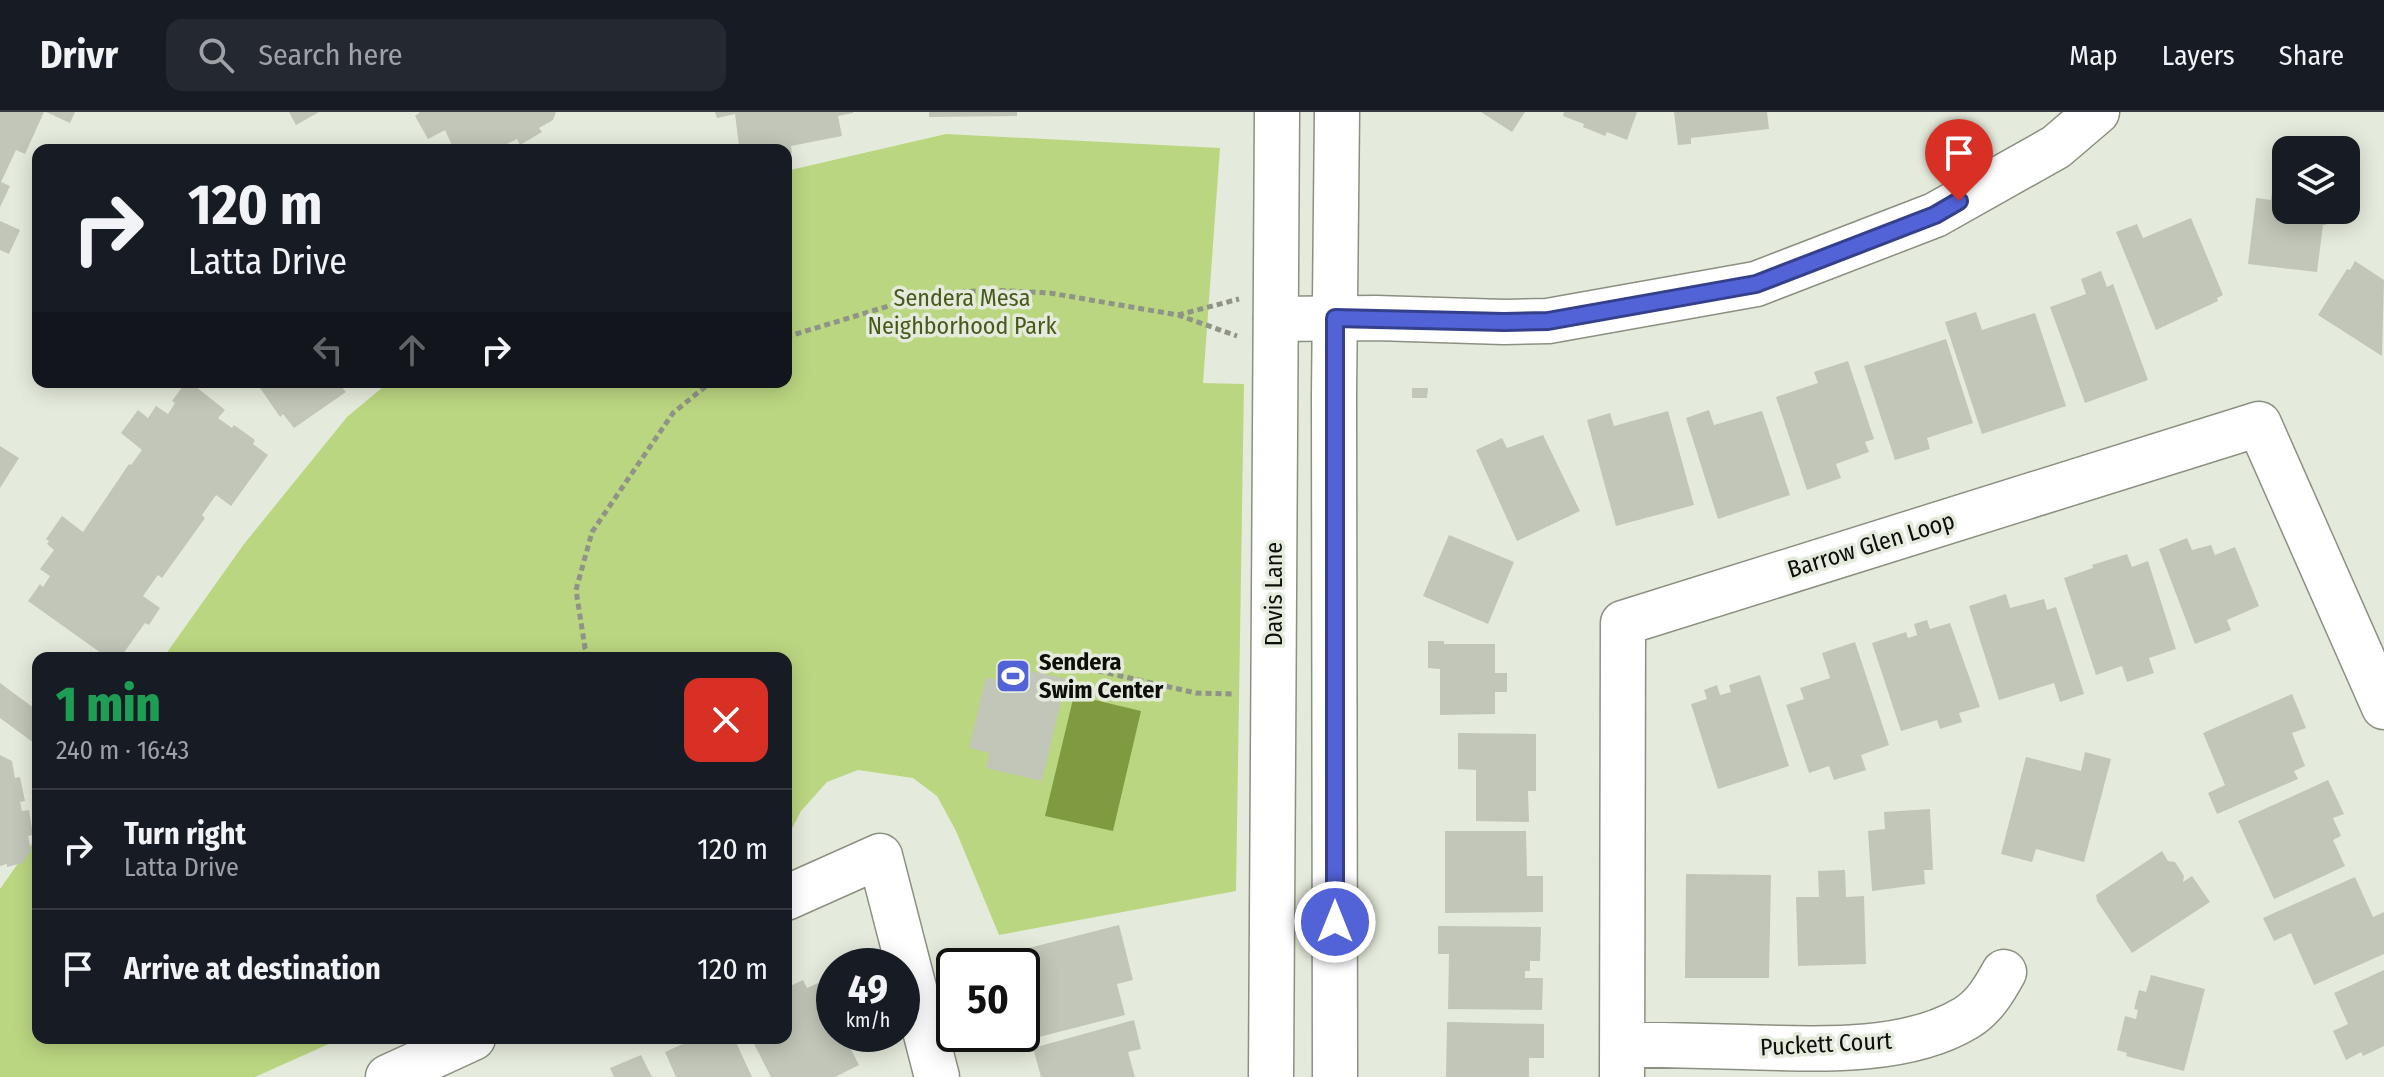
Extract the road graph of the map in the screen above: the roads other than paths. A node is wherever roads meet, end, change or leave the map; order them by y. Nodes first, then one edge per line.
1 (1277, 112) edge
2 (1337, 112) edge
3 (2097, 112) edge
4 (1335, 318) junction
5 (1276, 319) junction
6 (2384, 707) edge
7 (792, 895) edge
8 (2004, 972) dead end
9 (460, 1044) edge
10 (1622, 1060) edge
11 (388, 1077) edge
12 (937, 1077) edge
13 (1271, 1077) edge
14 (1335, 1077) edge

1 - 5 street, Davis Lane
2 - 4 street
3 - 4 street
4 - 5 street
4 - 14 street
5 - 13 street, Davis Lane
6 - 10 street, Barrow Glen Loop
7 - 12 street
8 - 10 street, Puckett Court
9 - 11 street

